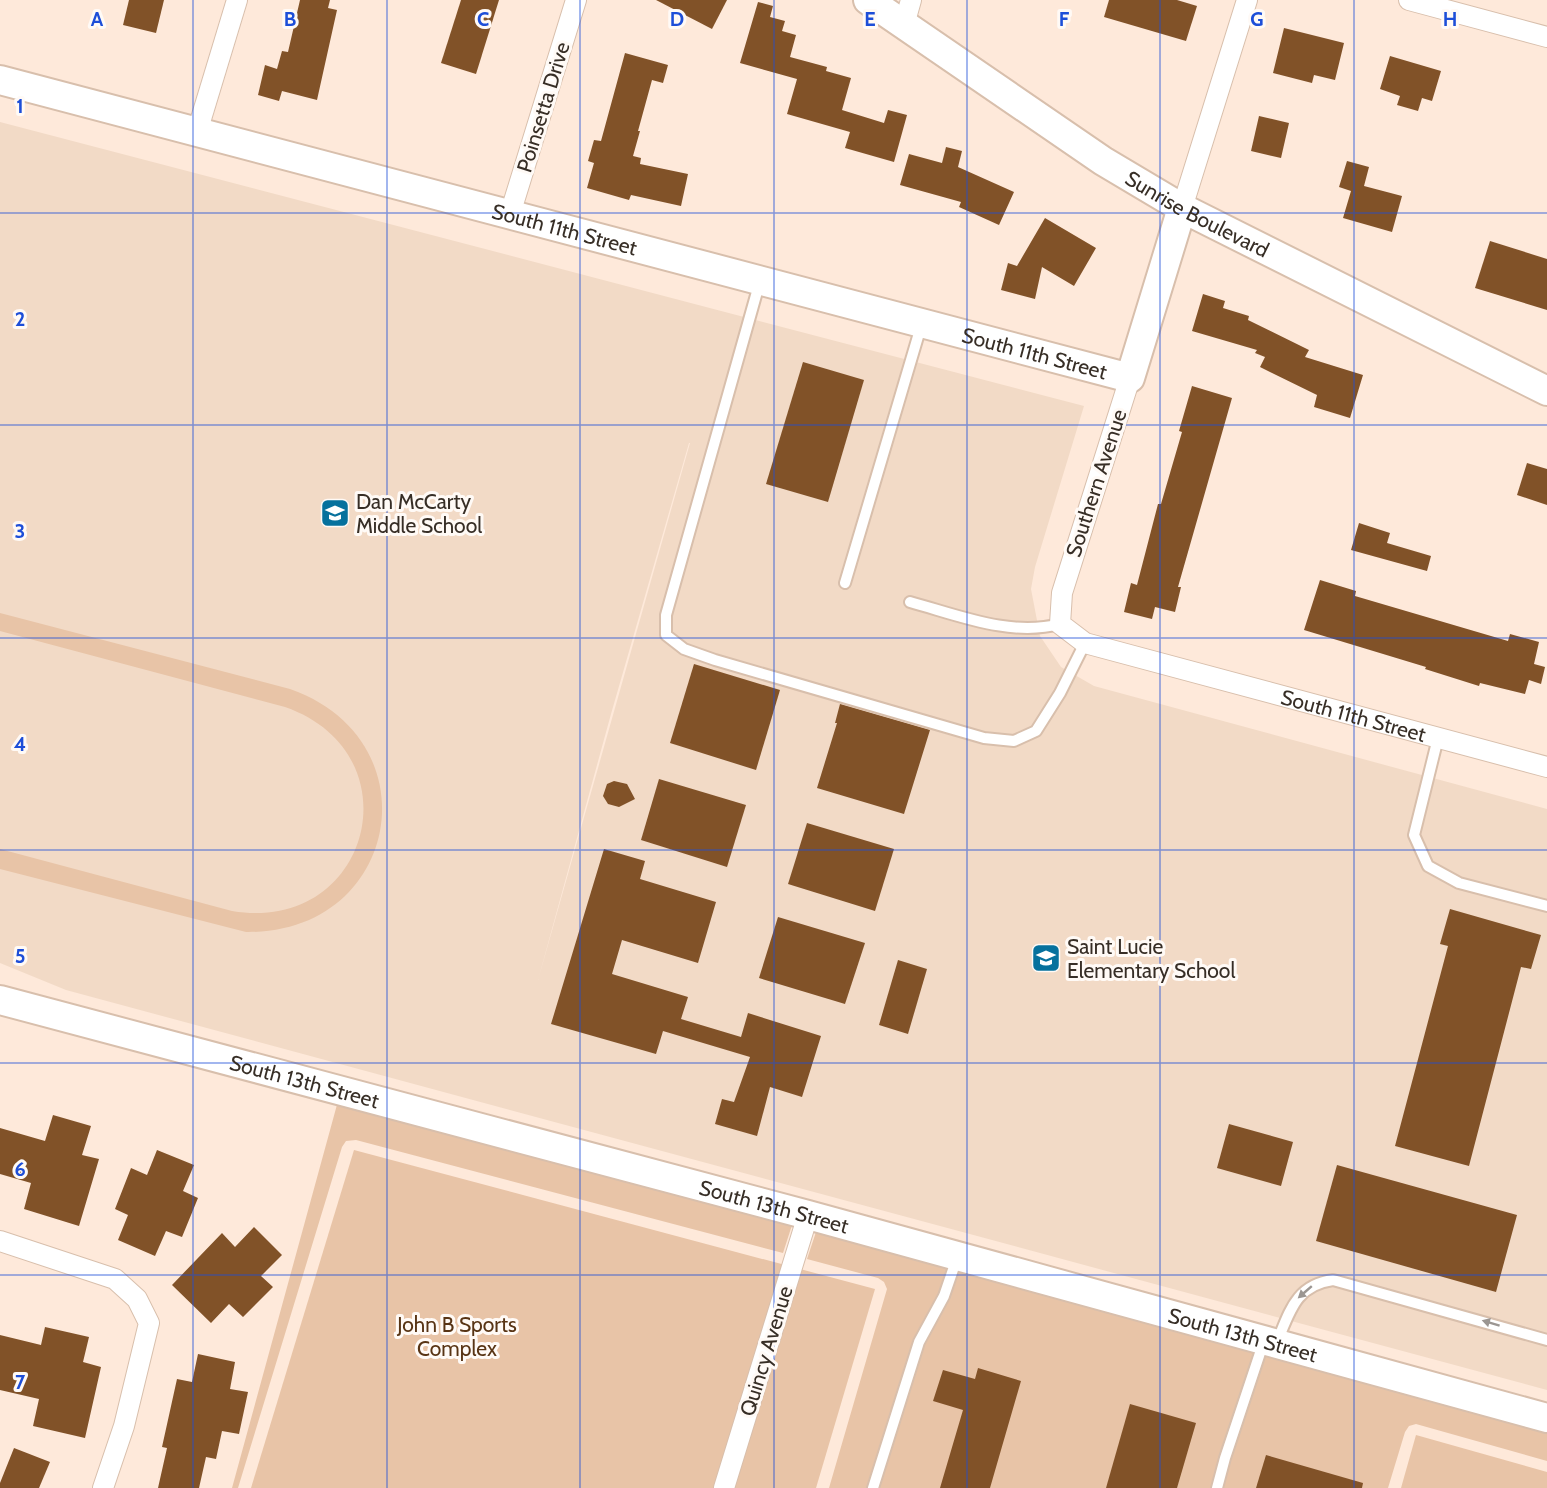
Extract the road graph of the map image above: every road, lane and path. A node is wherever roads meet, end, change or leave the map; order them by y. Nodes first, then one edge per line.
1 (237, 0) edge
2 (576, 0) edge
3 (868, 0) edge
4 (1247, 0) edge
5 (1409, 0) edge
6 (908, 12) edge
7 (1547, 37) edge
8 (0, 80) edge
9 (197, 132) junction
10 (1182, 208) junction
11 (510, 214) junction
12 (760, 280) junction
13 (922, 323) junction
14 (1130, 378) junction
15 (1547, 391) edge
16 (845, 584) dead end
17 (910, 602) dead end
18 (1060, 624) junction
19 (1085, 643) junction
20 (1438, 738) junction
21 (1547, 767) edge
22 (1547, 906) edge
23 (0, 1000) edge
24 (808, 1215) junction
25 (0, 1241) edge
26 (958, 1256) junction
27 (1547, 1340) edge
28 (1270, 1342) junction
29 (1547, 1418) edge
30 (103, 1488) edge
31 (724, 1488) edge
32 (873, 1488) edge
33 (1217, 1488) edge

1 - 9 street
2 - 11 street, Poinsetta Drive
3 - 6 street, Sunrise Boulevard
4 - 10 street, Southern Avenue
5 - 7 street
6 - 10 street, Sunrise Boulevard
8 - 9 street, South 11th Street
9 - 11 street, South 11th Street
10 - 14 street, Southern Avenue
10 - 15 street, Sunrise Boulevard
11 - 12 street, South 11th Street
12 - 13 street, South 11th Street
12 - 19 lane
13 - 14 street, South 11th Street
13 - 16 lane
14 - 18 street, Southern Avenue
17 - 18 lane
18 - 19 street, South 11th Street
19 - 20 street, South 11th Street
20 - 21 street, South 11th Street
20 - 22 lane
23 - 24 street, South 13th Street
24 - 26 street, South 13th Street
24 - 31 street, Quincy Avenue
25 - 30 street
26 - 28 street, South 13th Street
26 - 32 lane
27 -> 28 lane
28 - 29 street, South 13th Street
28 - 33 lane

